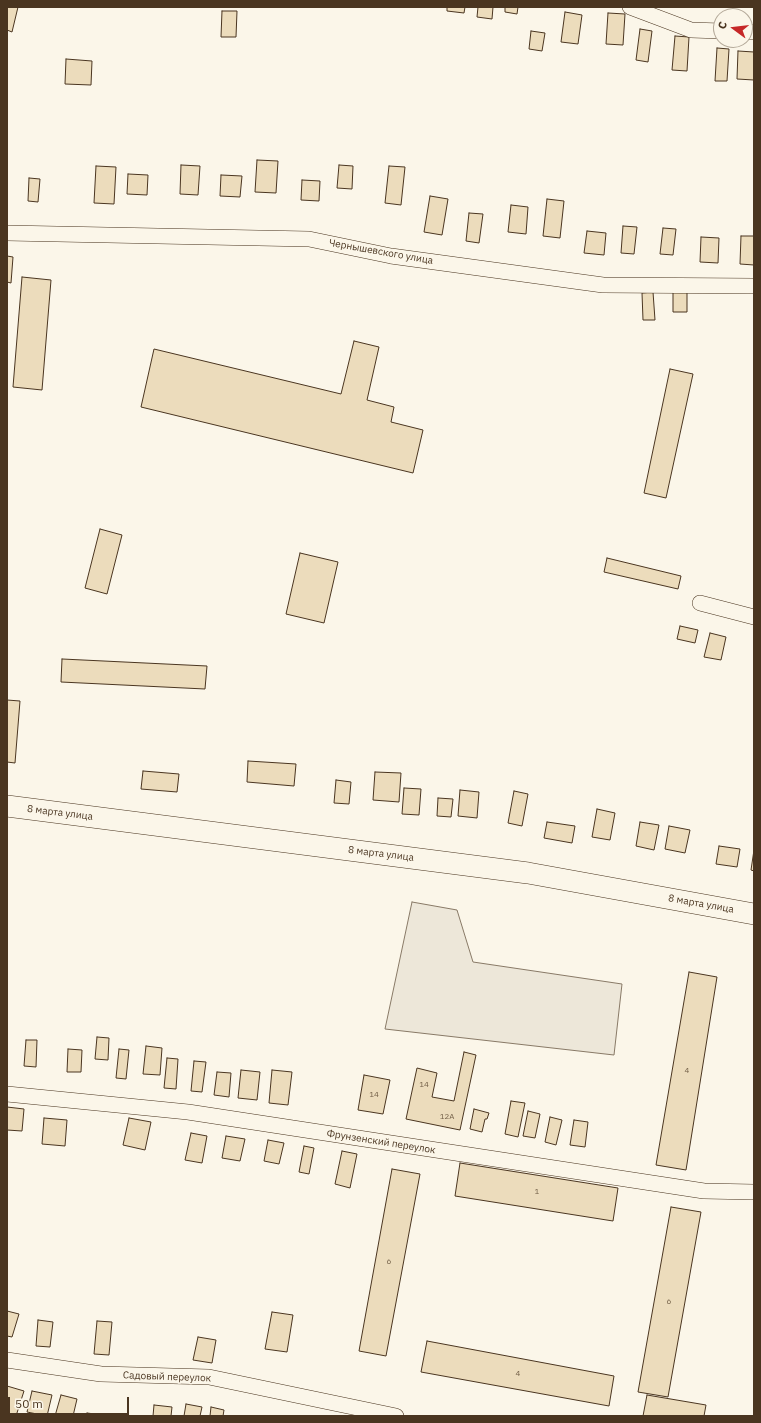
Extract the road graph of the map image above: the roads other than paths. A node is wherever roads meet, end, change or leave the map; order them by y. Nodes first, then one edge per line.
1 (630, 7) edge
2 (713, 31) edge
3 (7, 233) edge
4 (754, 286) edge
5 (700, 603) dead end
6 (754, 617) edge
7 (7, 806) edge
8 (754, 914) edge
9 (7, 1094) edge
10 (754, 1192) edge
11 (7, 1360) edge
12 (396, 1416) edge

1 - 2 street
3 - 4 street, Чернышевского улица
5 - 6 street
7 - 8 street, 8 марта улица
9 - 10 street, Фрунзенский переулок
11 - 12 street, Садовый переулок

